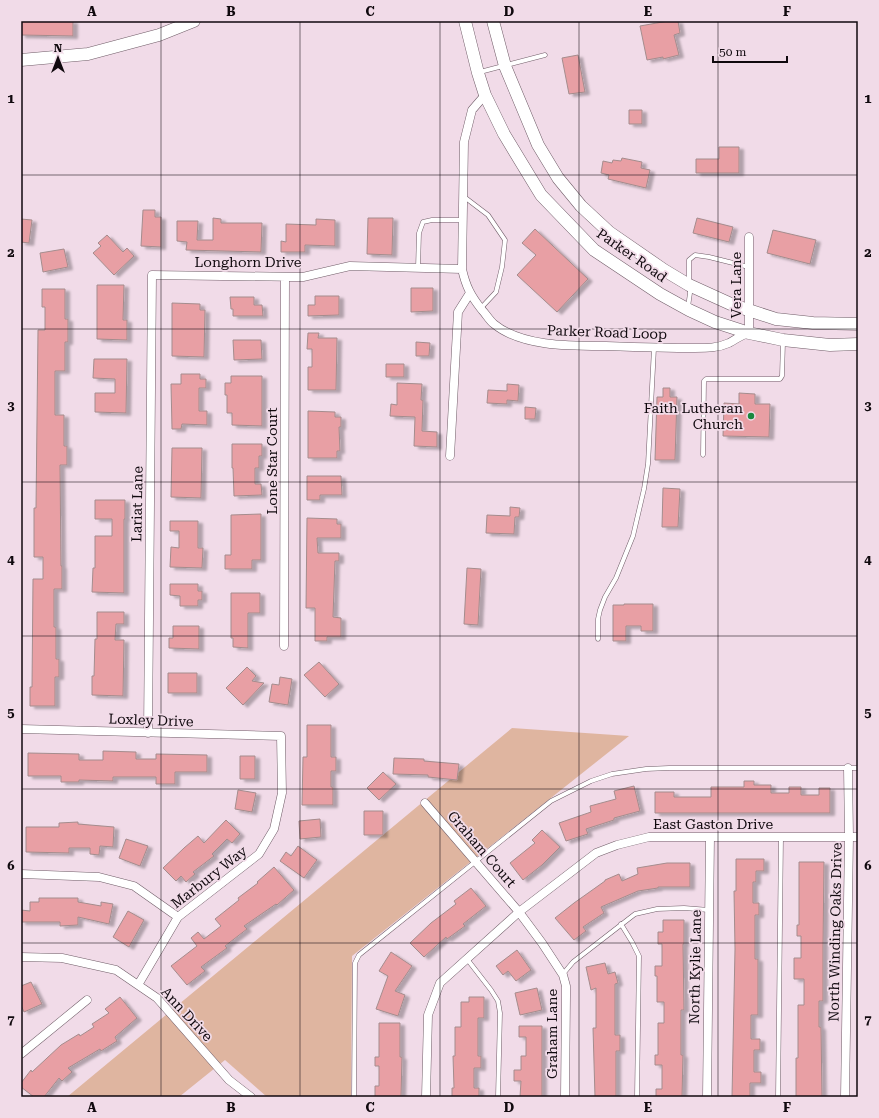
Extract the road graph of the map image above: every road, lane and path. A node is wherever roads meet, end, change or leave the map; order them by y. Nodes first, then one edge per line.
1 (194, 21) edge
2 (465, 21) edge
3 (493, 21) edge
4 (545, 55) dead end
5 (21, 60) edge
6 (505, 66) junction
7 (478, 73) junction
8 (485, 95) junction
9 (463, 196) junction
10 (463, 220) junction
11 (750, 237) dead end
12 (418, 268) junction
13 (748, 268) junction
14 (462, 269) junction
15 (152, 274) joint
16 (286, 276) junction
17 (689, 285) junction
18 (470, 293) junction
19 (480, 308) junction
20 (687, 310) junction
21 (749, 310) junction
22 (858, 324) edge
23 (749, 333) junction
24 (783, 340) junction
25 (858, 344) edge
26 (654, 347) junction
27 (703, 455) dead end
28 (450, 456) dead end
29 (598, 639) dead end
30 (284, 646) dead end
31 (21, 729) edge
32 (148, 733) junction
33 (281, 736) joint
34 (848, 768) junction
35 (858, 768) edge
36 (425, 803) dead end
37 (710, 837) junction
38 (781, 837) junction
39 (849, 837) junction
40 (858, 837) edge
41 (475, 861) junction
42 (21, 874) edge
43 (709, 910) junction
44 (519, 912) junction
45 (178, 916) junction
46 (621, 924) junction
47 (21, 957) edge
48 (467, 959) junction
49 (563, 975) junction
50 (138, 985) junction
51 (88, 1000) dead end
52 (21, 1054) edge
53 (251, 1097) edge
54 (354, 1097) edge
55 (426, 1097) edge
56 (498, 1097) edge
57 (565, 1097) edge
58 (637, 1097) edge
59 (707, 1097) edge
60 (778, 1097) edge
61 (845, 1097) edge

1 - 5 main road
2 - 7 main road, Parker Road
3 - 6 main road, Parker Road
4 - 6 lane
6 - 7 lane
6 - 17 main road, Parker Road
7 - 8 main road, Parker Road
8 - 9 street, Parker Road Loop
8 - 20 main road, Parker Road
9 - 10 street, Parker Road Loop
9 - 19 lane
10 - 12 lane
10 - 14 street, Parker Road Loop
11 - 13 street, Vera Lane
12 - 14 street, Longhorn Drive
12 - 16 street, Longhorn Drive
13 - 17 lane
13 - 21 street, Vera Lane
14 - 18 street, Parker Road Loop
15 - 16 street, Longhorn Drive
15 - 32 street, Lariat Lane
16 - 30 street, Lone Star Court
17 - 20 lane
17 - 21 main road, Parker Road
18 - 19 street, Parker Road Loop
18 - 28 street
19 - 26 street, Parker Road Loop
20 - 23 main road, Parker Road
21 - 22 main road, Parker Road
21 - 23 street, Vera Lane
23 - 24 main road, Parker Road
23 - 26 street, Parker Road Loop
24 - 25 main road, Parker Road
24 - 27 lane
26 - 29 lane
31 - 32 street, Loxley Drive
32 - 33 street, Loxley Drive
33 - 45 street, Marbury Way
34 - 35 lane
34 - 39 street, North Winding Oaks Drive
34 - 41 lane
36 - 41 street, Graham Court
37 - 38 street, East Gaston Drive
37 - 43 street, North Kylie Lane
37 - 44 street, East Gaston Drive
38 - 39 street, East Gaston Drive
38 - 60 lane
39 - 40 street, East Gaston Drive
39 - 61 street, North Winding Oaks Drive
41 - 44 street, Graham Court
41 - 54 lane
42 - 45 street
43 - 46 lane
43 - 59 street, North Kylie Lane
44 - 48 street, East Gaston Drive
44 - 49 street, Graham Lane
45 - 50 street, Marbury Way
46 - 49 lane
46 - 58 lane
47 - 50 street, Ann Drive
48 - 55 street, East Gaston Drive
48 - 56 lane
49 - 57 street, Graham Lane
50 - 53 street, Ann Drive
51 - 52 street

